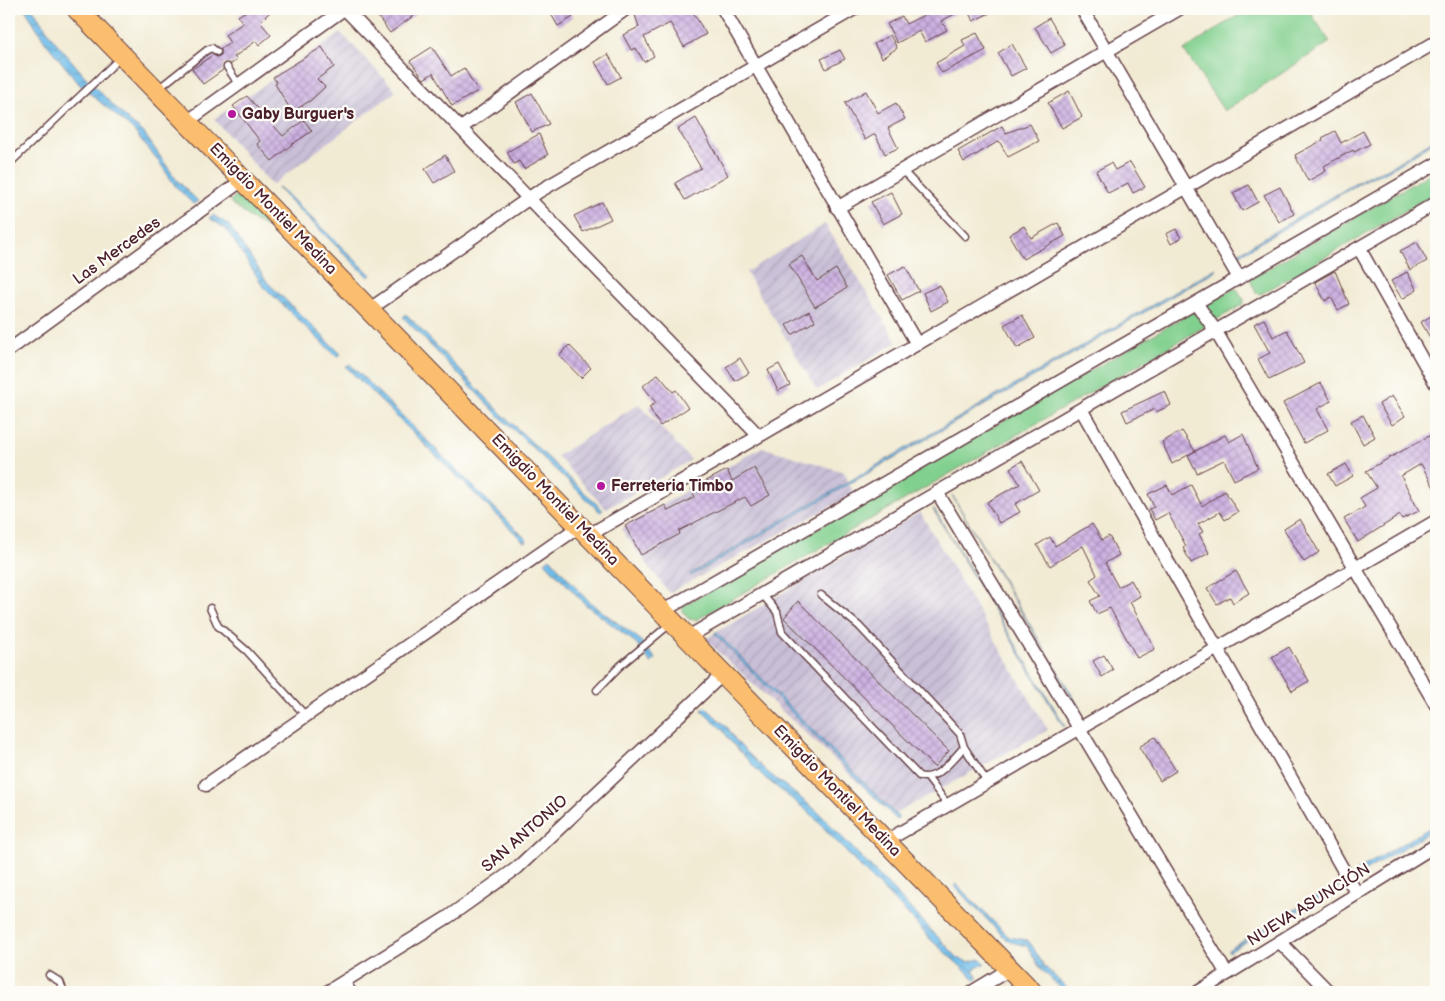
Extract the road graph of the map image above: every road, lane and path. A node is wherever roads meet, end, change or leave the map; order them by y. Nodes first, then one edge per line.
1 (77, 9) edge
2 (345, 9) edge
3 (626, 9) edge
4 (723, 9) edge
5 (854, 9) edge
6 (1082, 9) edge
7 (1179, 9) edge
8 (1436, 42) edge
9 (1106, 51) junction
10 (217, 52) dead end
11 (123, 55) junction
12 (756, 66) junction
13 (227, 67) dead end
14 (239, 84) junction
15 (157, 90) junction
16 (188, 121) junction
17 (461, 128) junction
18 (9, 164) edge
19 (1436, 164) edge
20 (902, 170) junction
21 (244, 179) junction
22 (1186, 187) junction
23 (528, 198) junction
24 (1436, 202) edge
25 (837, 208) junction
26 (965, 236) dead end
27 (1359, 248) junction
28 (1239, 278) junction
29 (1196, 303) junction
30 (370, 309) junction
31 (1215, 330) junction
32 (917, 344) junction
33 (9, 350) edge
34 (1436, 384) edge
35 (1081, 408) junction
36 (759, 436) junction
37 (937, 492) junction
38 (1436, 522) edge
39 (584, 530) junction
40 (1356, 568) junction
41 (762, 594) junction
42 (821, 595) dead end
43 (210, 608) dead end
44 (668, 617) junction
45 (688, 636) junction
46 (1217, 648) junction
47 (724, 673) junction
48 (597, 690) dead end
49 (1436, 705) edge
50 (306, 716) junction
51 (1079, 728) junction
52 (964, 747) junction
53 (927, 777) junction
54 (987, 782) junction
55 (206, 785) dead end
56 (948, 805) junction
57 (886, 841) junction
58 (1436, 845) edge
59 (1357, 894) junction
60 (1280, 942) junction
61 (1010, 969) junction
62 (1228, 974) junction
63 (49, 975) dead end
64 (345, 982) junction
65 (64, 992) edge
66 (327, 992) edge
67 (354, 992) edge
68 (972, 992) edge
69 (1032, 992) edge
70 (1198, 992) edge
71 (1329, 992) edge

1 - 11 main road, Emigdio Montiel Medina
2 - 14 street
2 - 17 street
3 - 17 street
4 - 12 street
5 - 12 street
6 - 9 street
7 - 9 street
8 - 22 street
9 - 20 street
9 - 22 street
10 - 15 lane
11 - 15 main road, Emigdio Montiel Medina
11 - 18 lane
12 - 23 street
12 - 25 street
13 - 14 lane
14 - 16 street
15 - 16 main road, Emigdio Montiel Medina
16 - 21 main road, Emigdio Montiel Medina
17 - 23 street
19 - 28 street
20 - 25 street
20 - 26 lane
21 - 30 main road, Emigdio Montiel Medina
21 - 33 street, Las Mercedes
22 - 28 street
22 - 32 street
23 - 30 street
23 - 36 street
24 - 27 street
25 - 32 street
27 - 31 street
27 - 34 street
28 - 29 street
29 - 31 street
29 - 44 street
30 - 39 main road, Emigdio Montiel Medina
31 - 35 street
31 - 40 street
32 - 36 street
35 - 37 street
35 - 46 street
36 - 39 street
37 - 41 street
37 - 51 street
38 - 40 street
39 - 44 main road, Emigdio Montiel Medina
39 - 50 street
40 - 46 street
40 - 49 street
41 - 45 street
41 - 53 lane
42 - 52 lane
43 - 50 lane
44 - 45 main road, Emigdio Montiel Medina
44 - 48 lane
45 - 47 main road, Emigdio Montiel Medina
46 - 51 street
46 - 59 street
47 - 57 main road, Emigdio Montiel Medina
47 - 64 street, SAN ANTONIO
50 - 55 street
51 - 54 street
51 - 62 street
52 - 53 lane
52 - 54 lane
53 - 56 lane
54 - 56 street
56 - 57 street
57 - 61 main road, Emigdio Montiel Medina
58 - 59 street, NUEVA ASUNCIÓN
59 - 60 street, NUEVA ASUNCIÓN
60 - 62 street, NUEVA ASUNCIÓN
60 - 71 street
61 - 68 street
61 - 69 main road, Emigdio Montiel Medina
62 - 70 street, NUEVA ASUNCIÓN
63 - 65 lane
64 - 66 street, SAN ANTONIO
64 - 67 lane

